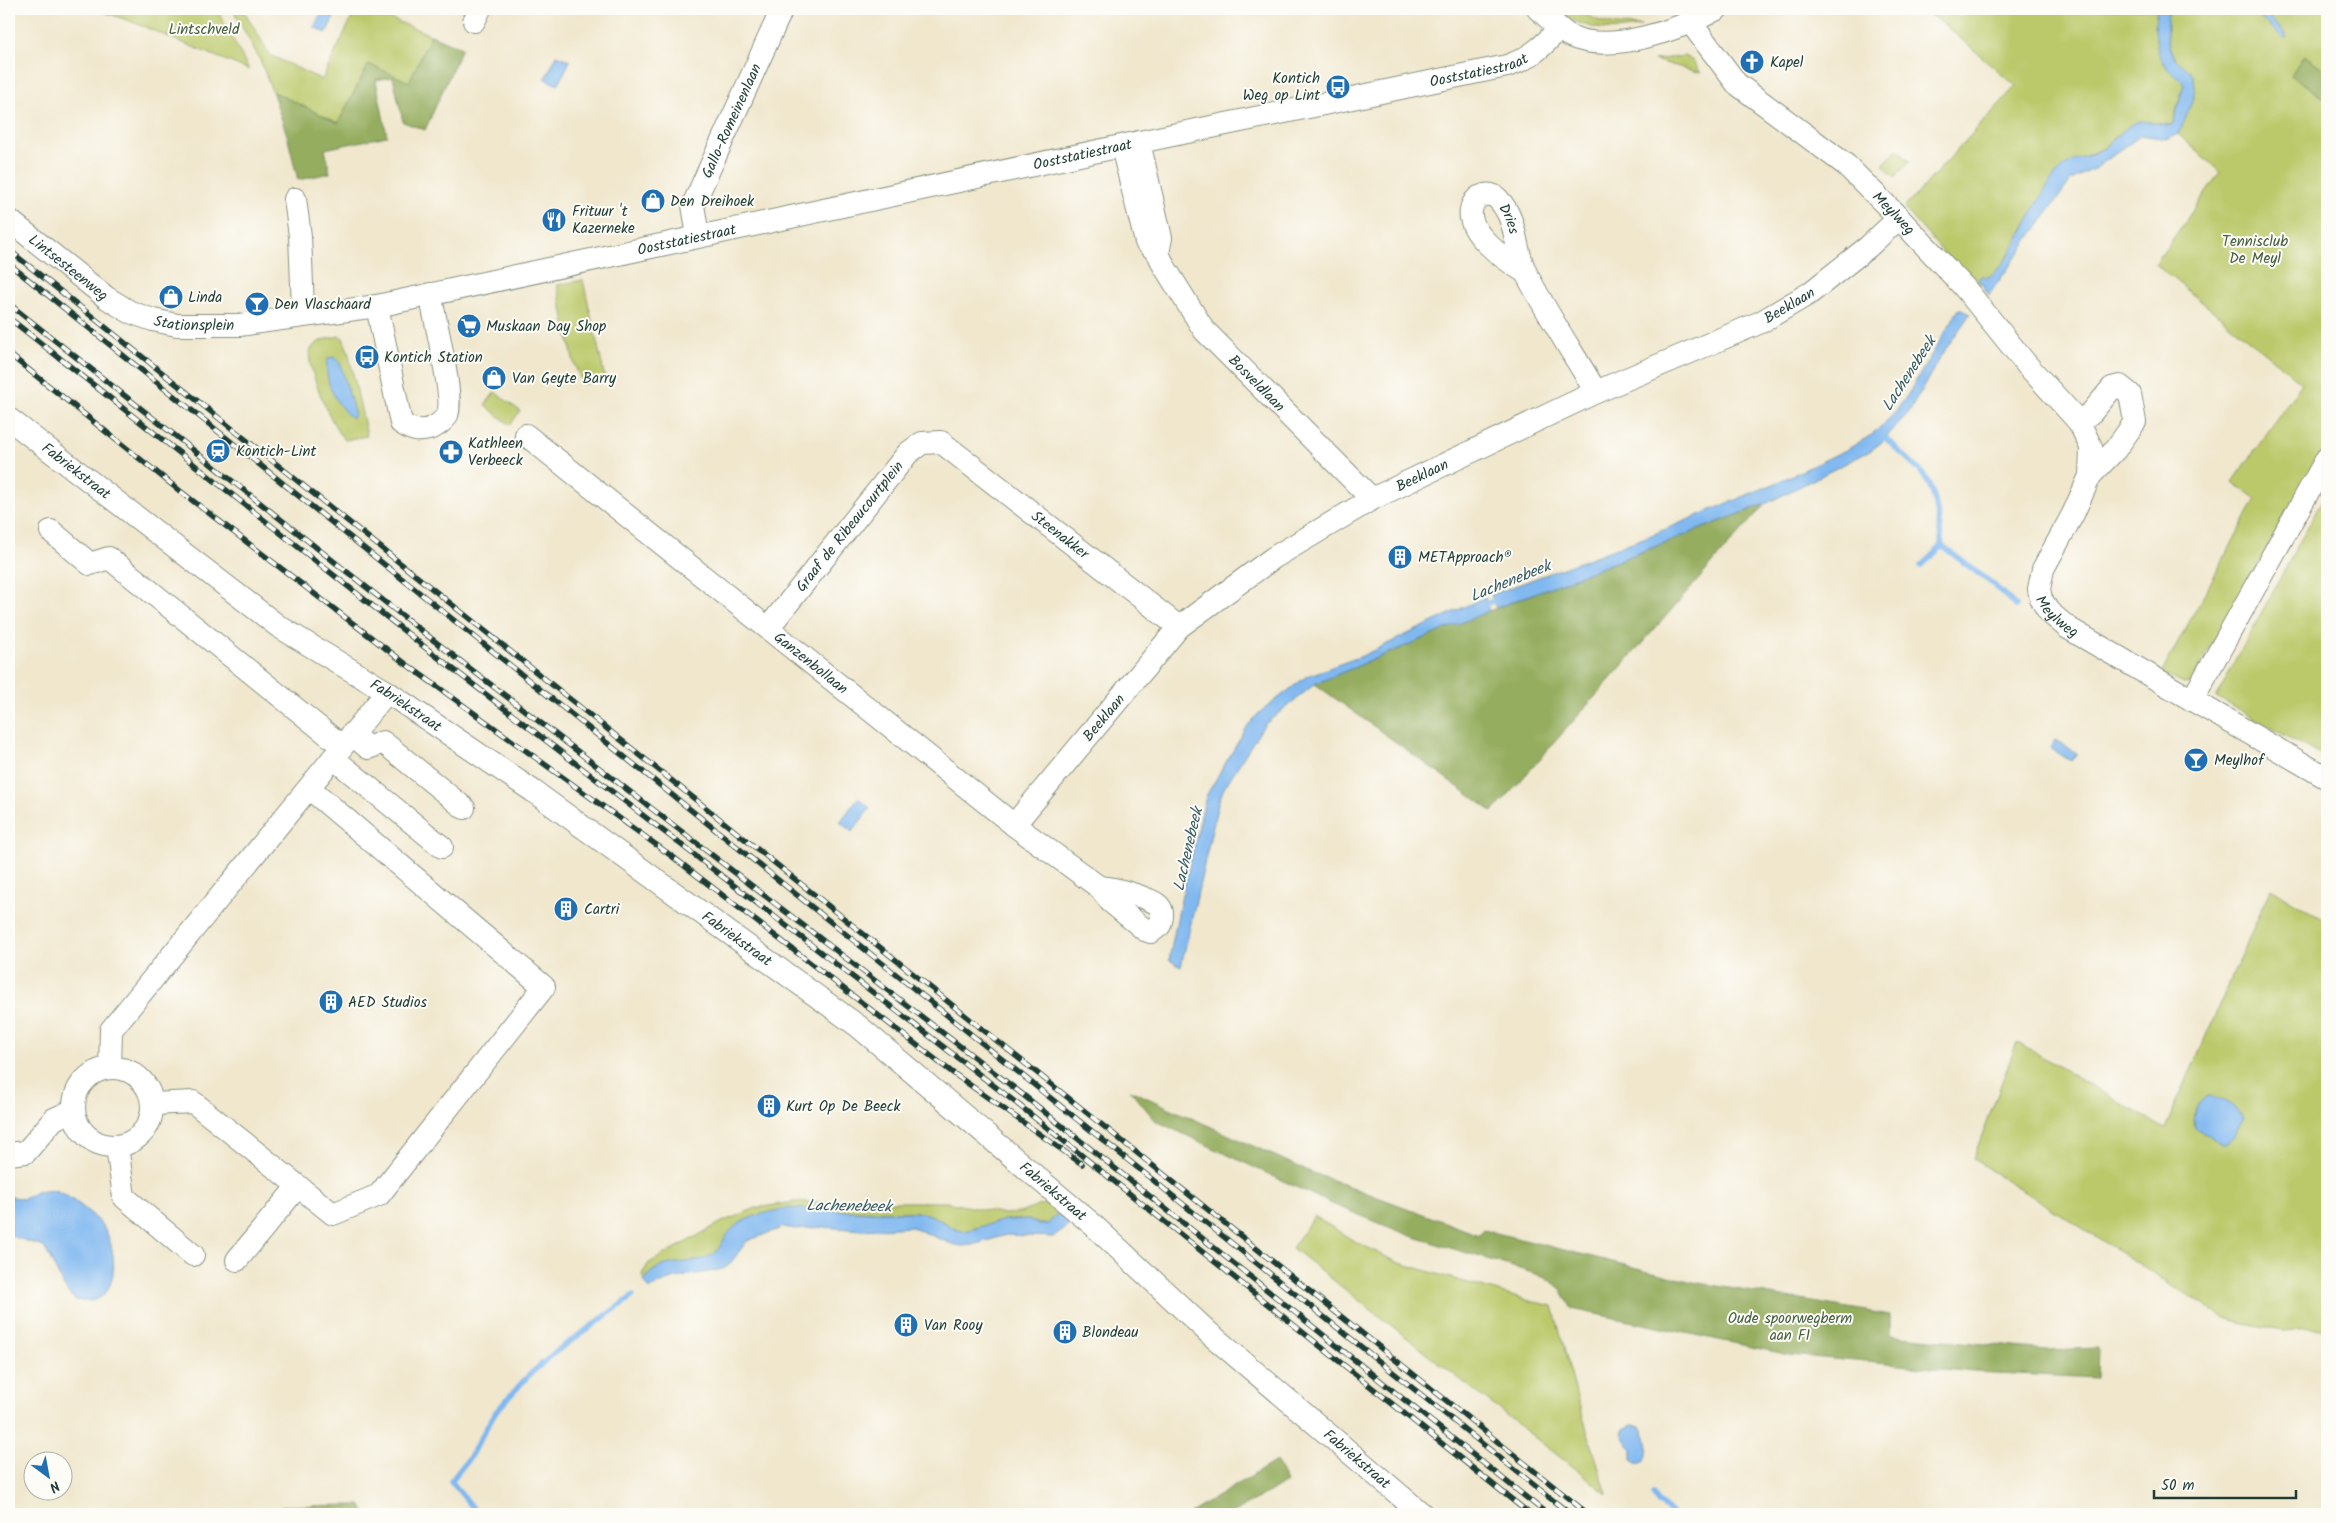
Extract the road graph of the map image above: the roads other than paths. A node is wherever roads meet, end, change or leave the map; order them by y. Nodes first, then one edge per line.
1 (782, 9) edge
2 (1538, 9) edge
3 (1717, 9) edge
4 (1692, 23) junction
5 (1559, 28) junction
6 (1130, 145) junction
7 (295, 199) dead end
8 (1899, 218) junction
9 (9, 220) edge
10 (698, 236) junction
11 (1525, 272) dead end
12 (430, 294) junction
13 (377, 306) junction
14 (303, 308) dead end
15 (130, 312) joint
16 (1596, 392) junction
17 (9, 418) edge
18 (2079, 422) junction
19 (526, 435) dead end
20 (941, 442) joint
21 (2327, 458) edge
22 (2090, 476) junction
23 (1372, 499) junction
24 (51, 532) dead end
25 (1179, 627) junction
26 (769, 628) junction
27 (387, 692) junction
28 (2192, 700) junction
29 (342, 746) junction
30 (2327, 778) edge
31 (308, 788) junction
32 (464, 808) dead end
33 (1014, 824) junction
34 (442, 847) dead end
35 (1099, 887) dead end
36 (110, 1068) junction
37 (152, 1104) junction
38 (74, 1110) junction
39 (117, 1146) junction
40 (9, 1154) edge
41 (298, 1186) junction
42 (193, 1255) dead end
43 (237, 1260) dead end
44 (1422, 1514) edge

1 - 10 street, Gallo-Romeinenlaan
2 - 5 street
3 - 4 street
4 - 5 street
4 - 8 street, Meylweg
5 - 6 street, Ooststatiestraat
6 - 10 street, Ooststatiestraat
6 - 23 street, Bosveldlaan
7 - 14 street
8 - 16 street, Beeklaan
8 - 18 street, Meylweg
9 - 15 street, Lintsesteenweg
10 - 12 street, Ooststatiestraat
11 - 16 street
12 - 13 street, Stationsplein
12 - 13 street
13 - 15 street, Stationsplein
16 - 23 street, Beeklaan
17 - 27 street, Fabriekstraat
18 - 22 street, Meylweg
18 - 22 street, Meylweg
19 - 26 street, Ganzenbollaan
20 - 25 street, Steenakker
20 - 26 street, Graaf de Ribeaucourtplein
21 - 28 street
22 - 28 street, Meylweg
23 - 25 street, Beeklaan
24 - 29 street
25 - 33 street, Beeklaan
26 - 33 street, Ganzenbollaan
27 - 29 street
27 - 44 street, Fabriekstraat
28 - 30 street, Meylweg
29 - 31 street
29 - 32 street
29 - 34 street
31 - 36 street
31 - 41 street
33 - 35 street, Ganzenbollaan
36 - 37 street
36 - 38 street
37 - 39 street
37 - 41 street
38 - 39 street
38 - 40 street
39 - 42 street
41 - 43 street

